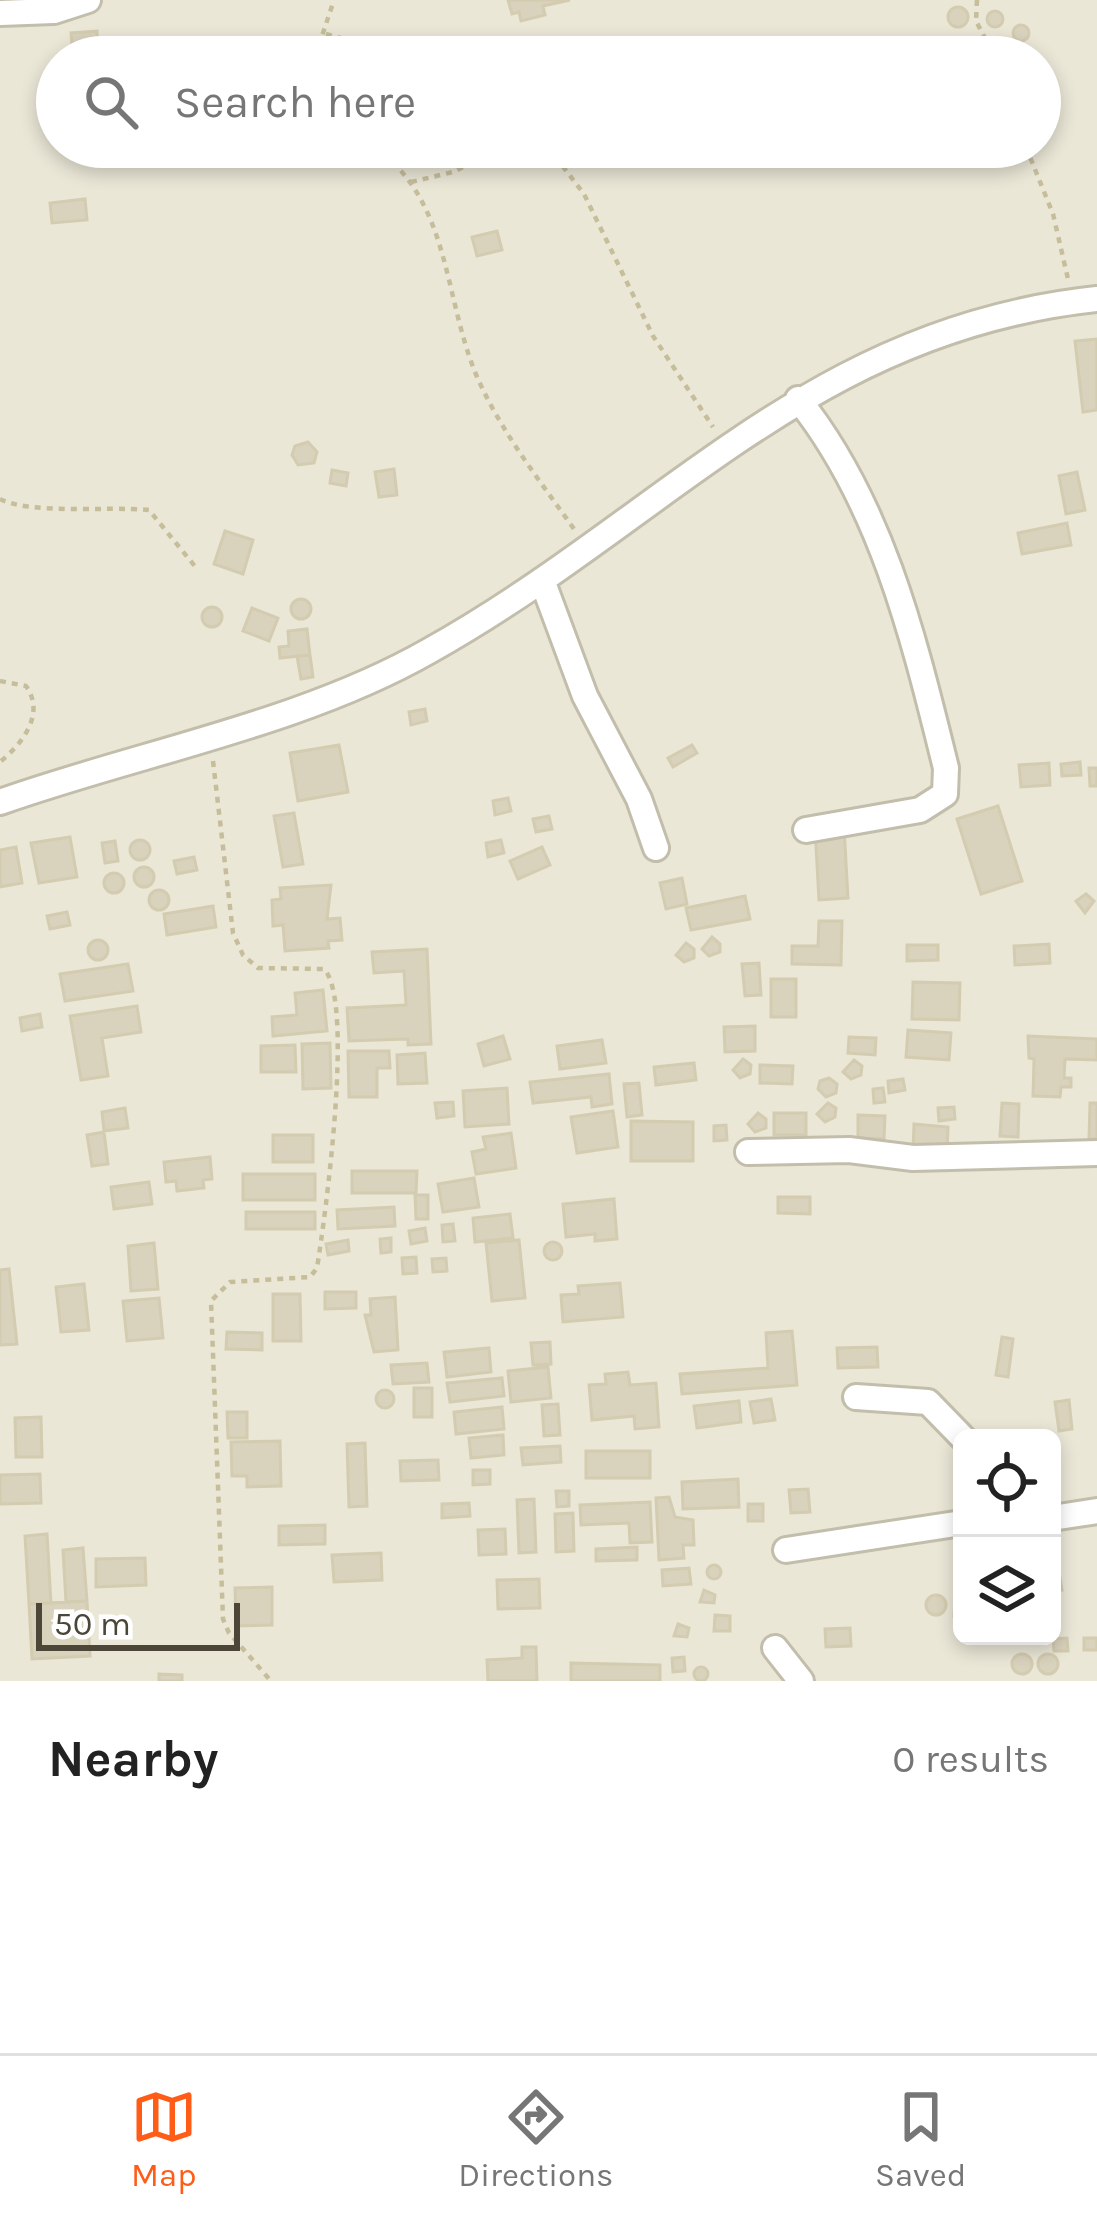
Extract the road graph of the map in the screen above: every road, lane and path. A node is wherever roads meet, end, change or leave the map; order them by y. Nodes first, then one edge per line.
1 (88, 0) edge
2 (334, 0) edge
3 (977, 0) edge
4 (0, 13) edge
5 (326, 34) joint
6 (333, 36) edge
7 (984, 36) edge
8 (402, 168) edge
9 (461, 168) edge
10 (564, 168) edge
11 (1035, 168) edge
12 (411, 182) junction
13 (1086, 301) edge
14 (798, 399) junction
15 (727, 446) junction
16 (0, 499) edge
17 (587, 549) junction
18 (198, 570) dead end
19 (542, 580) junction
20 (0, 681) edge
21 (211, 738) junction
22 (0, 762) edge
23 (0, 802) edge
24 (806, 830) dead end
25 (656, 848) dead end
26 (748, 1152) dead end
27 (1097, 1153) edge
28 (856, 1396) dead end
29 (954, 1429) edge
30 (1097, 1511) edge
31 (1061, 1517) edge
32 (953, 1524) edge
33 (787, 1550) dead end
34 (775, 1648) dead end
35 (271, 1681) edge
36 (801, 1681) edge

1 - 4 street
2 - 5 path
3 - 7 path
5 - 6 path
8 - 12 path
9 - 12 path
10 - 15 path
11 - 13 path
12 - 17 path
13 - 14 street
14 - 15 street
14 - 24 street
15 - 17 street
16 - 18 path
17 - 19 street
19 - 21 street
19 - 25 street
20 - 22 path
21 - 23 street
21 - 35 path
26 - 27 street
28 - 29 street
30 - 31 street
32 - 33 street
34 - 36 street

